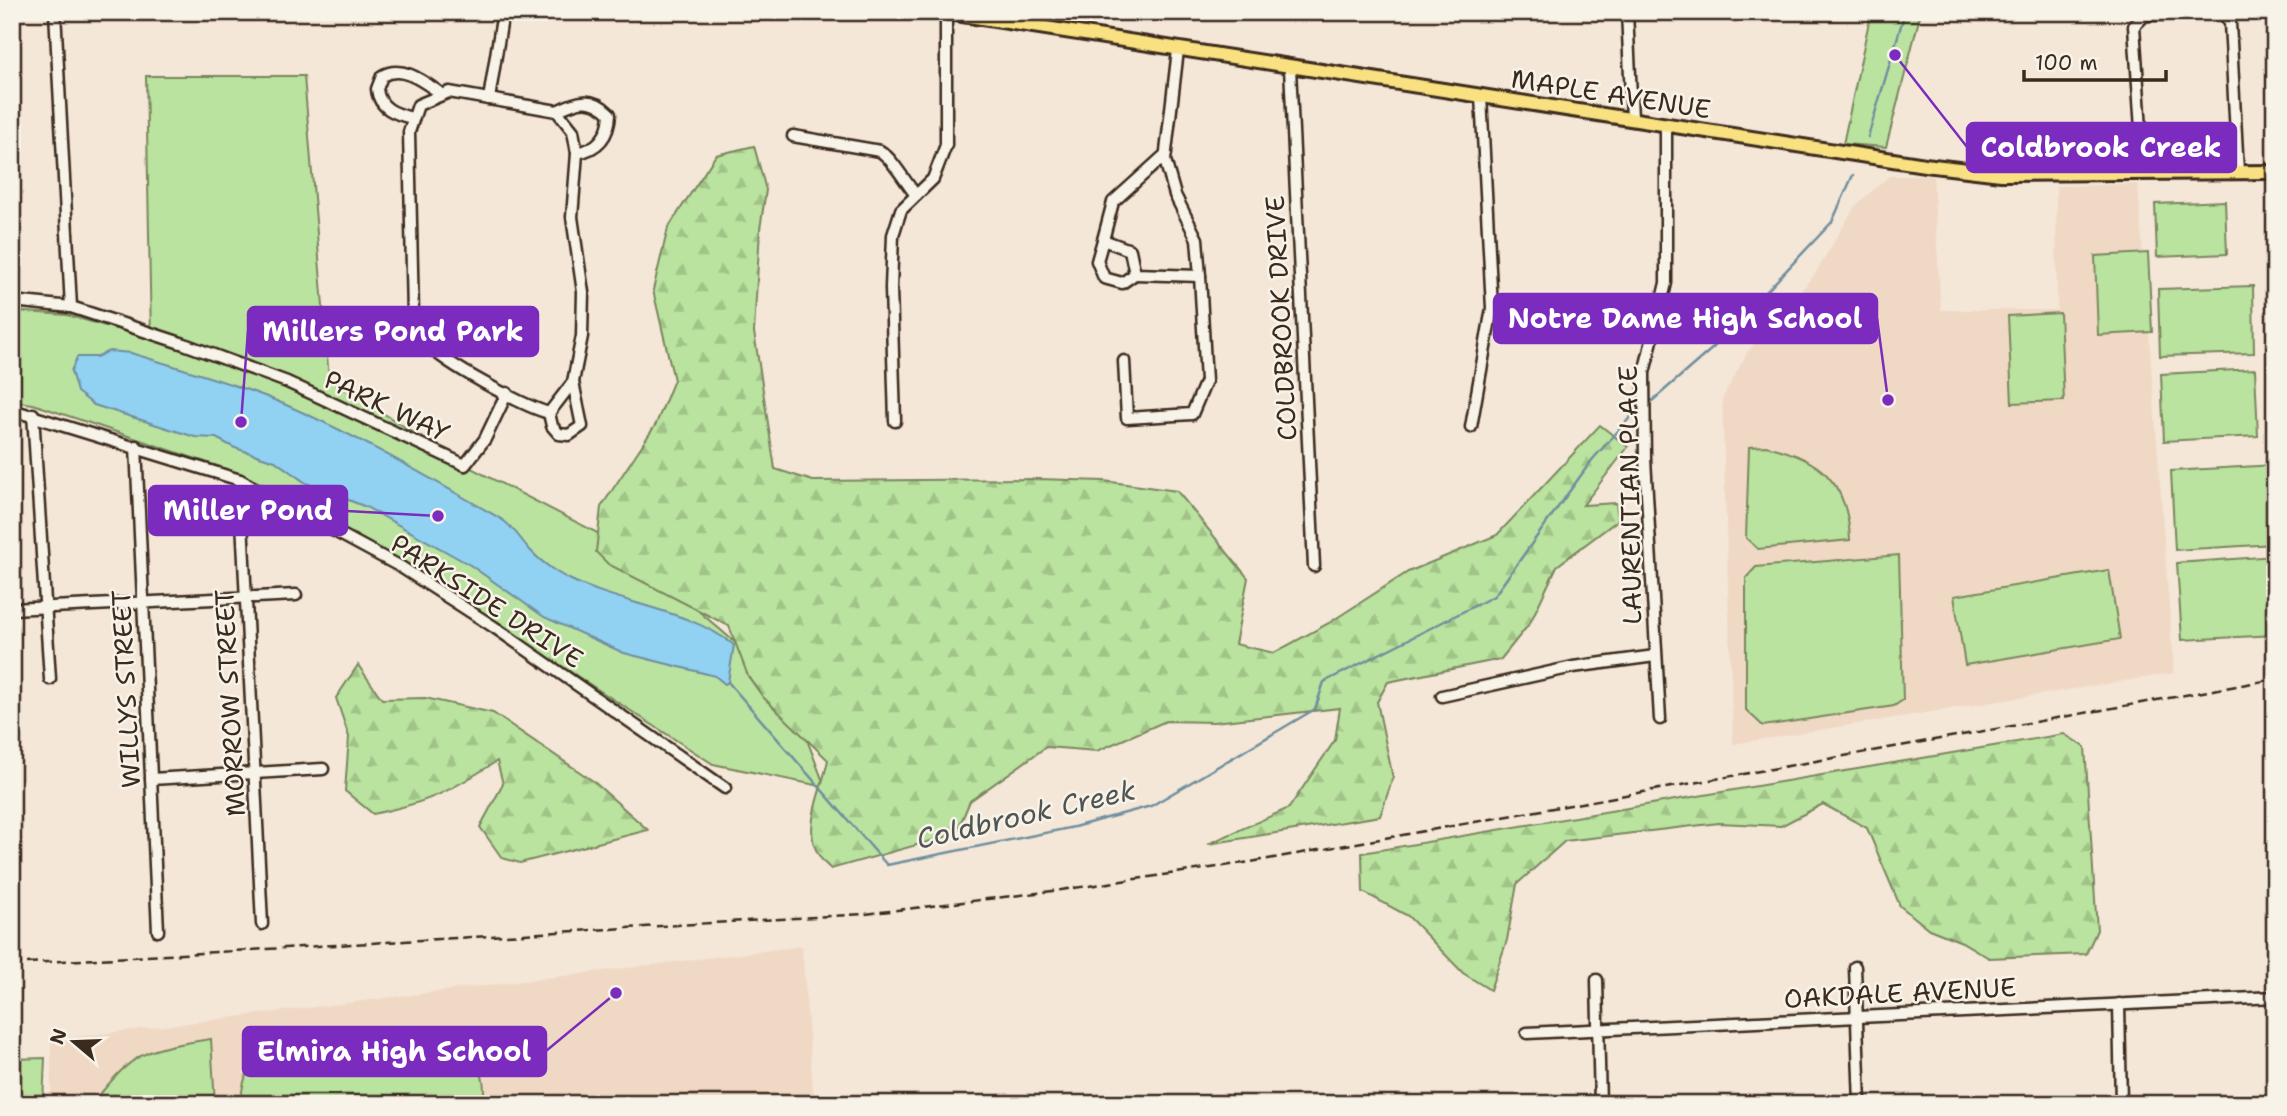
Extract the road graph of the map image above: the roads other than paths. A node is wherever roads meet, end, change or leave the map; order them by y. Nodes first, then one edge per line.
1 (55, 12) edge
2 (503, 12) edge
3 (1627, 12) edge
4 (944, 13) edge
5 (973, 15) edge
6 (1178, 50) junction
7 (1290, 68) junction
8 (440, 93) junction
9 (1480, 96) junction
10 (489, 99) junction
11 (558, 111) junction
12 (412, 118) junction
13 (1632, 118) junction
14 (1667, 127) junction
15 (793, 136) dead end
16 (578, 153) junction
17 (1166, 154) junction
18 (2238, 172) junction
19 (2275, 172) edge
20 (2144, 173) junction
21 (916, 195) junction
22 (1103, 240) junction
23 (1135, 274) junction
24 (1200, 276) junction
25 (12, 302) edge
26 (71, 307) junction
27 (1124, 360) dead end
28 (573, 382) junction
29 (507, 393) junction
30 (12, 410) edge
31 (33, 414) junction
32 (549, 414) junction
33 (895, 421) dead end
34 (1471, 427) dead end
35 (136, 446) junction
36 (240, 480) junction
37 (1314, 566) dead end
38 (296, 595) dead end
39 (246, 597) junction
40 (144, 601) junction
41 (45, 608) junction
42 (12, 609) edge
43 (1655, 656) junction
44 (50, 679) dead end
45 (1442, 696) dead end
46 (1660, 719) dead end
47 (323, 769) dead end
48 (255, 775) junction
49 (151, 779) junction
50 (725, 788) dead end
51 (262, 924) dead end
52 (158, 931) dead end
53 (1855, 967) dead end
54 (1597, 981) dead end
55 (2275, 997) edge
56 (2119, 1004) junction
57 (1856, 1016) junction
58 (1598, 1030) junction
59 (1527, 1033) dead end
60 (1600, 1104) edge
61 (1860, 1104) edge
62 (2121, 1104) edge

1 - 26 street
2 - 10 street
3 - 13 street
4 - 5 main road, MAPLE AVENUE
4 - 21 street
5 - 6 main road, MAPLE AVENUE
6 - 7 main road, MAPLE AVENUE
6 - 17 street
7 - 9 main road, MAPLE AVENUE
7 - 37 street, COLDBROOK DRIVE
8 - 10 street
8 - 12 street
8 - 12 street
9 - 13 main road, MAPLE AVENUE
9 - 34 street
10 - 11 street
11 - 16 street
11 - 16 street
12 - 29 street
13 - 14 main road, MAPLE AVENUE
14 - 20 main road, MAPLE AVENUE
14 - 43 street, LAURENTIAN PLACE
15 - 21 street
16 - 28 street
17 - 22 street
17 - 24 street
18 - 19 main road, MAPLE AVENUE
18 - 20 main road, MAPLE AVENUE
18 - 20 street
21 - 33 street
22 - 23 street
22 - 23 street
23 - 24 street
24 - 27 street
25 - 26 street, PARK WAY
26 - 29 street, PARK WAY
28 - 32 street
28 - 32 street
29 - 32 street
30 - 31 street, PARKSIDE DRIVE
31 - 35 street, PARKSIDE DRIVE
31 - 41 street
35 - 36 street, PARKSIDE DRIVE
35 - 40 street, WILLYS STREET
36 - 39 street, MORROW STREET
36 - 50 street, PARKSIDE DRIVE
38 - 39 street
39 - 40 street
39 - 48 street, MORROW STREET
40 - 41 street
40 - 49 street, WILLYS STREET
41 - 42 street
41 - 44 street
43 - 45 street, LAURENTIAN PLACE
43 - 46 street, LAURENTIAN PLACE
47 - 48 street
48 - 49 street
48 - 51 street, MORROW STREET
49 - 52 street, WILLYS STREET
53 - 57 street
54 - 58 street
55 - 56 street, OAKDALE AVENUE
56 - 57 street, OAKDALE AVENUE
56 - 62 street
57 - 58 street, OAKDALE AVENUE
57 - 61 street
58 - 59 street, OAKDALE AVENUE
58 - 60 street

